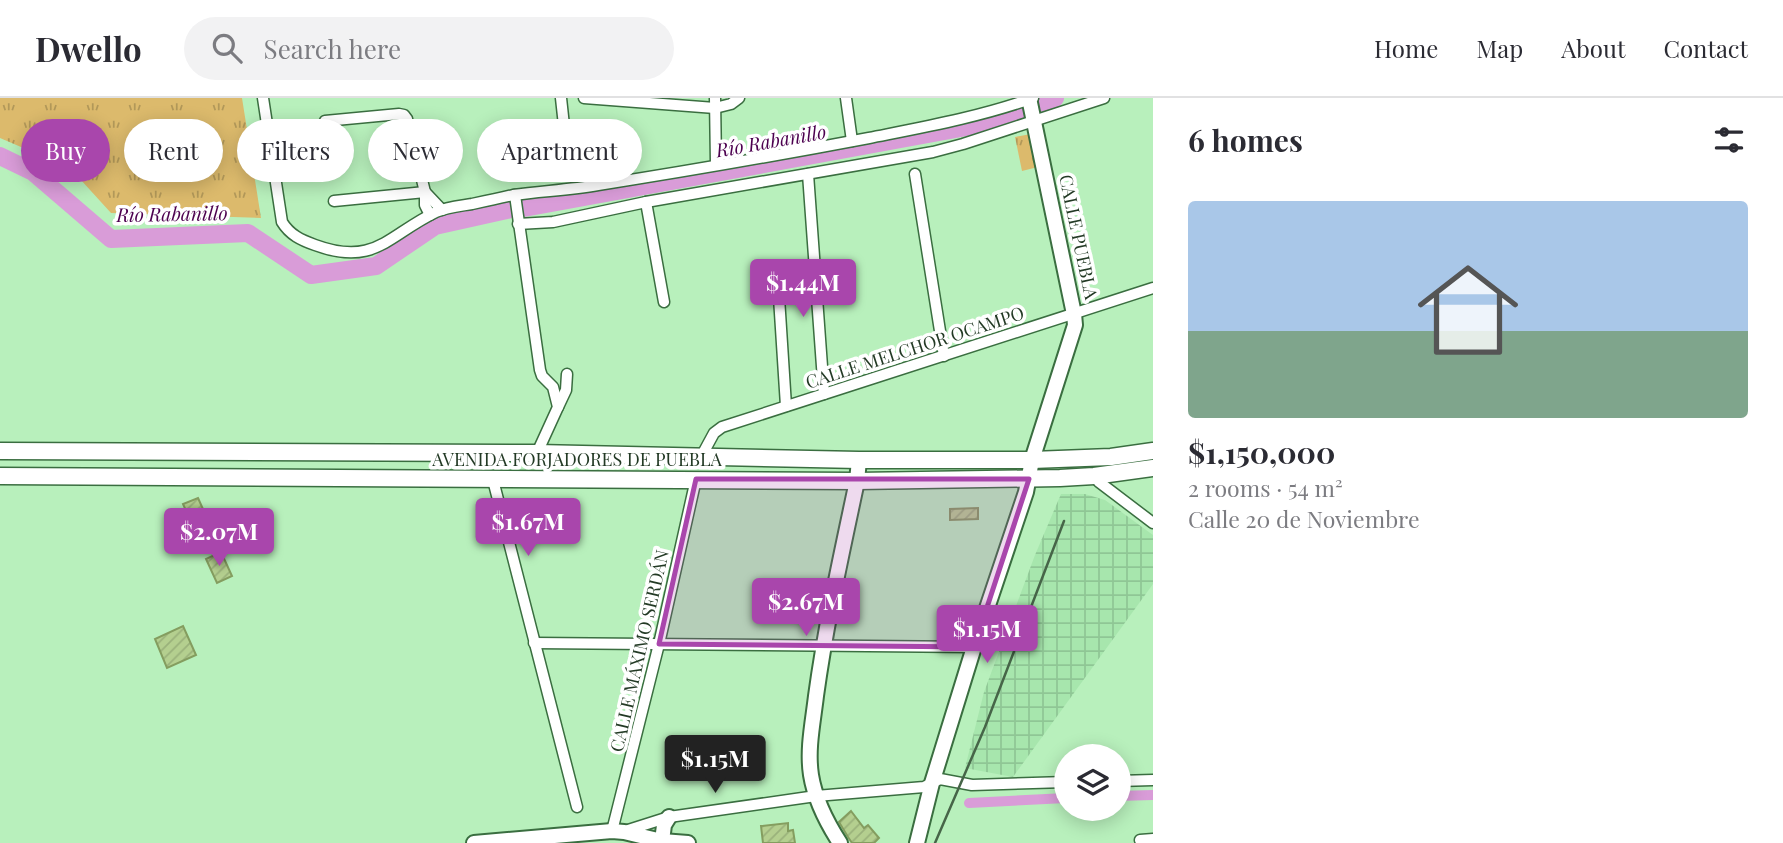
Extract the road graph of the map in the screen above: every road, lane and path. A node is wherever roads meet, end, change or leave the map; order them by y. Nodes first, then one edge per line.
1 (263, 98) edge
2 (561, 98) edge
3 (584, 98) edge
4 (739, 98) edge
5 (846, 98) edge
6 (1104, 98) edge
7 (1031, 99) edge
8 (715, 103) edge
9 (346, 119) edge
10 (563, 119) edge
11 (1034, 122) junction
12 (852, 141) junction
13 (716, 164) junction
14 (808, 174) junction
15 (915, 174) dead end
16 (425, 192) junction
17 (515, 195) junction
18 (334, 201) dead end
19 (646, 202) junction
20 (442, 210) junction
21 (430, 215) junction
22 (518, 224) junction
23 (778, 282) dead end
24 (1153, 288) edge
25 (664, 302) dead end
26 (1074, 314) junction
27 (944, 356) junction
28 (568, 374) dead end
29 (824, 394) junction
30 (786, 406) junction
31 (558, 407) junction
32 (1153, 450) edge
33 (0, 451) edge
34 (537, 453) junction
35 (701, 457) junction
36 (859, 460) junction
37 (1032, 460) junction
38 (1153, 468) edge
39 (0, 476) edge
40 (1094, 476) junction
41 (696, 479) junction
42 (1030, 479) junction
43 (493, 480) junction
44 (857, 481) junction
45 (1152, 522) edge
46 (534, 643) junction
47 (659, 644) junction
48 (823, 647) junction
49 (974, 648) junction
50 (1153, 780) edge
51 (1131, 781) edge
52 (1054, 782) edge
53 (932, 783) junction
54 (816, 796) junction
55 (577, 807) dead end
56 (669, 817) junction
57 (618, 831) junction
58 (1153, 839) edge
59 (1140, 840) dead end
60 (662, 841) junction
61 (474, 843) edge
62 (688, 843) edge
63 (840, 843) edge
64 (917, 843) edge

1 - 21 street
2 - 10 street
3 - 8 street
4 - 8 street
5 - 12 street
6 - 11 street
7 - 11 main road, CALLE PUEBLA
7 - 12 street
8 - 13 street
9 - 16 street
11 - 14 street
11 - 26 main road, CALLE PUEBLA
12 - 13 street
13 - 17 street
14 - 19 street
14 - 29 street
15 - 27 street
16 - 18 street
16 - 20 street
16 - 21 street
17 - 20 street
17 - 22 street
19 - 22 street
19 - 25 street
20 - 21 street
22 - 31 street
23 - 30 street
24 - 26 street, CALLE MELCHOR OCAMPO
26 - 27 street, CALLE MELCHOR OCAMPO
26 - 37 main road, CALLE PUEBLA
27 - 29 street, CALLE MELCHOR OCAMPO
28 - 31 street
29 - 30 street, CALLE MELCHOR OCAMPO
30 - 35 street, CALLE MELCHOR OCAMPO
31 - 34 street
32 - 37 main road, AVENIDA FORJADORES DE PUEBLA
33 - 34 main road, AVENIDA FORJADORES DE PUEBLA
34 - 35 main road, AVENIDA FORJADORES DE PUEBLA
35 - 36 main road, AVENIDA FORJADORES DE PUEBLA
36 - 37 main road, AVENIDA FORJADORES DE PUEBLA
36 - 44 main road
37 - 42 main road, CALLE PUEBLA
38 - 40 main road, AVENIDA FORJADORES DE PUEBLA
39 - 43 main road, AVENIDA FORJADORES DE PUEBLA
40 - 42 main road, AVENIDA FORJADORES DE PUEBLA
40 - 45 street
41 - 43 main road, AVENIDA FORJADORES DE PUEBLA
41 - 44 main road, AVENIDA FORJADORES DE PUEBLA
41 - 47 street, CALLE MÁXIMO SERDÁN
42 - 44 main road, AVENIDA FORJADORES DE PUEBLA
42 - 49 main road, CALLE PUEBLA
43 - 46 street
44 - 48 main road
46 - 47 street
46 - 55 street
47 - 48 street
47 - 57 street, CALLE MÁXIMO SERDÁN
48 - 49 street
48 - 54 main road
49 - 53 main road, CALLE PUEBLA
50 - 51 street
52 - 53 street
53 - 54 street
53 - 64 main road, CALLE PUEBLA
54 - 56 street
54 - 63 main road
56 - 57 street
56 - 60 main road
57 - 60 main road
57 - 61 main road
58 - 59 street
60 - 62 main road

